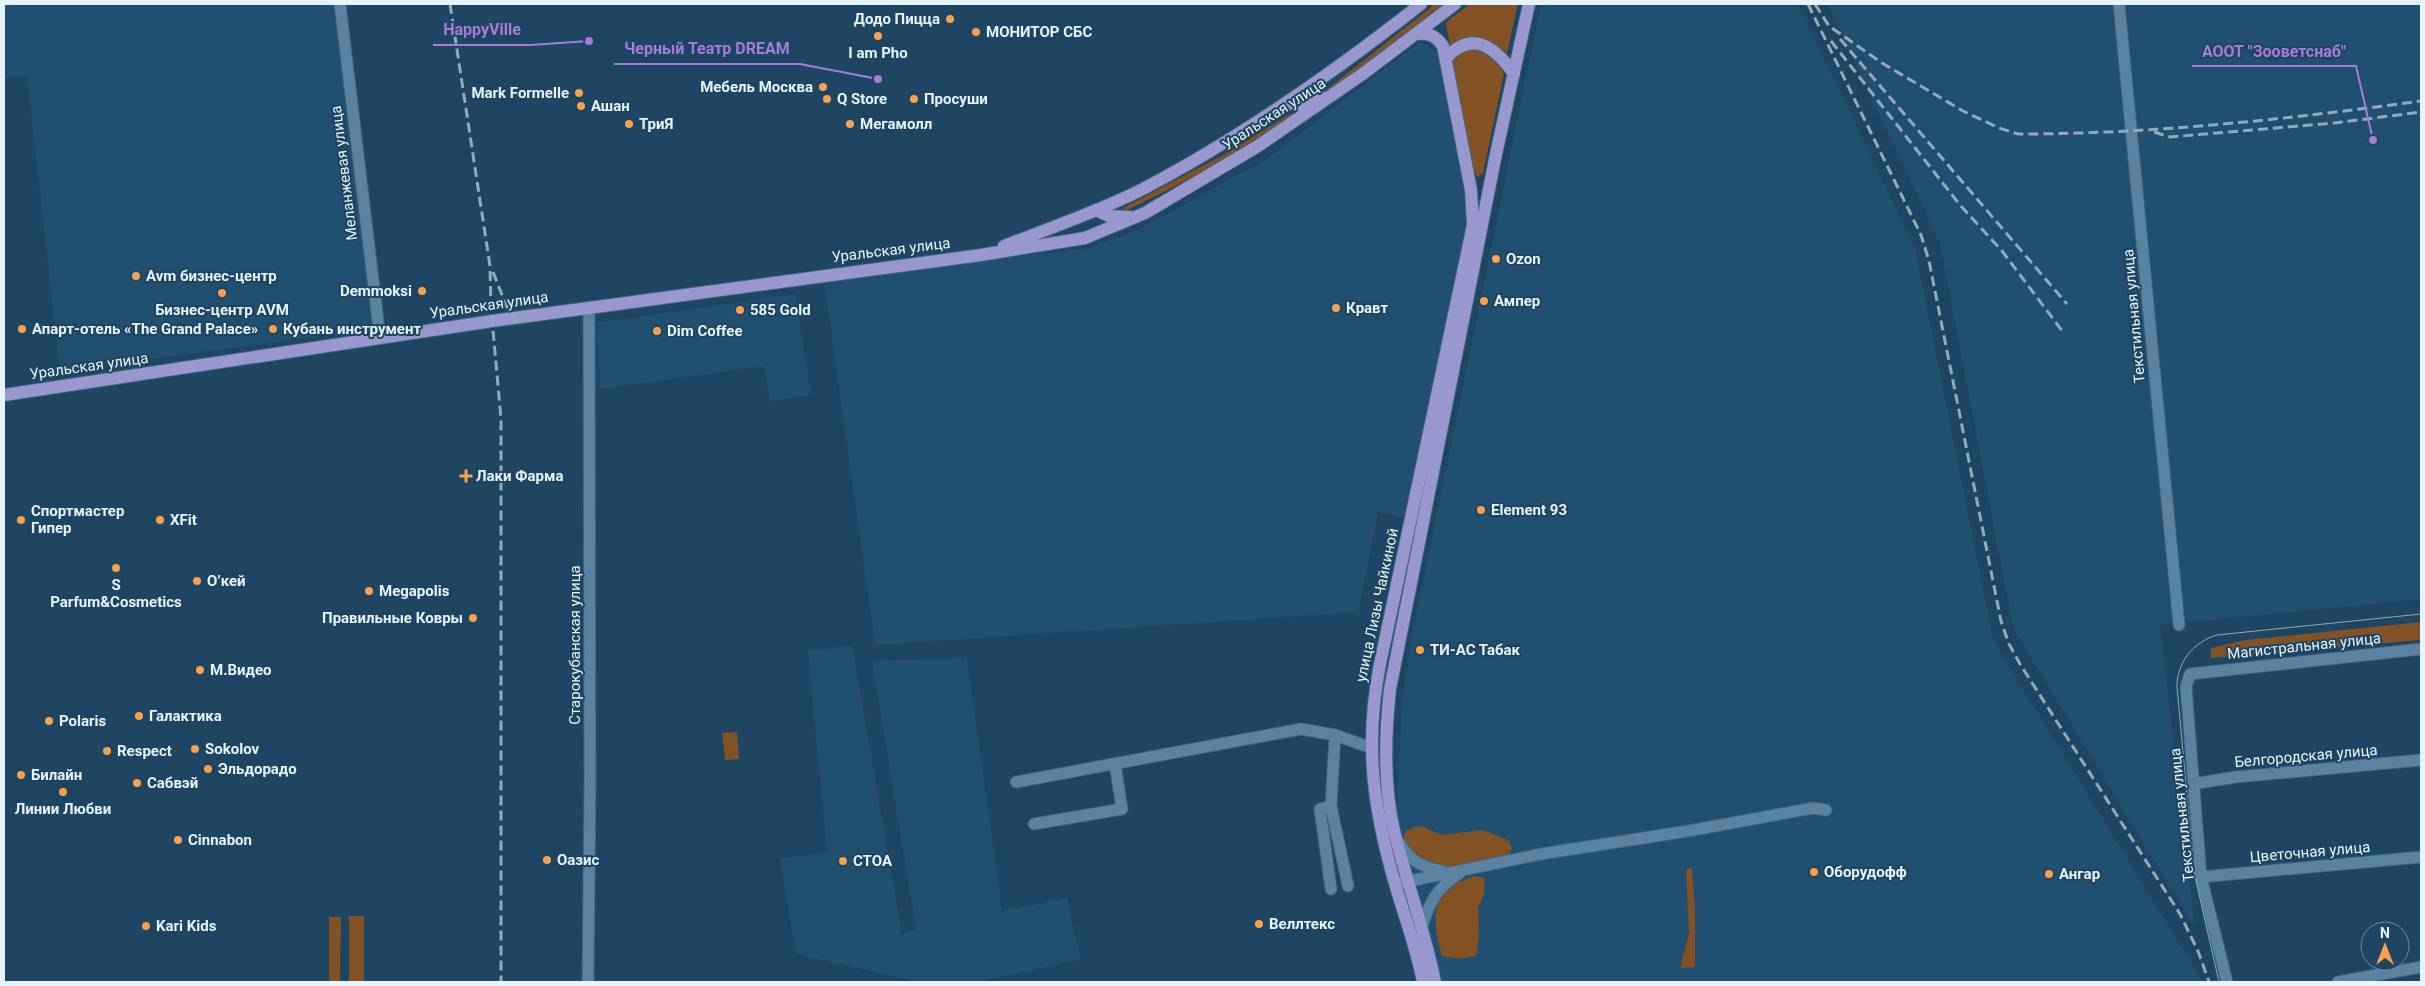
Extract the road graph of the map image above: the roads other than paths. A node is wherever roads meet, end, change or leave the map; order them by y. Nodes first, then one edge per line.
1 (340, 4) edge
2 (1421, 4) edge
3 (1455, 4) edge
4 (1528, 4) edge
5 (2119, 4) edge
6 (1416, 34) junction
7 (1446, 58) junction
8 (1514, 74) junction
9 (1328, 98) junction
10 (1288, 103) junction
11 (1096, 210) junction
12 (1135, 218) junction
13 (1476, 235) junction
14 (981, 255) junction
15 (589, 307) junction
16 (380, 338) junction
17 (4, 395) edge
18 (2179, 625) dead end
19 (2421, 649) edge
20 (2190, 674) joint
21 (1335, 735) junction
22 (1372, 748) junction
23 (2421, 760) edge
24 (1115, 764) junction
25 (1016, 782) dead end
26 (2193, 784) junction
27 (1331, 806) junction
28 (1826, 810) dead end
29 (1034, 824) dead end
30 (1394, 830) junction
31 (2421, 857) edge
32 (1465, 869) junction
33 (2201, 876) junction
34 (1408, 882) junction
35 (1395, 884) junction
36 (1348, 886) dead end
37 (1331, 889) dead end
38 (1421, 929) junction
39 (2421, 968) edge
40 (588, 982) edge
41 (1423, 982) edge
42 (1435, 982) edge
43 (2227, 982) edge
44 (2338, 982) edge

1 - 16 street, Меланжевая улица
2 - 10 main road, Уральская улица
3 - 6 main road, Уральская улица
4 - 8 main road
5 - 18 street, Текстильная улица
6 - 7 main road
6 - 9 main road, Уральская улица
7 - 8 main road
7 - 13 main road
8 - 13 main road
9 - 10 main road
9 - 12 main road, Уральская улица
10 - 11 main road, Уральская улица
11 - 12 main road
11 - 14 main road, Уральская улица
12 - 14 main road, Уральская улица
13 - 22 main road, улица Лизы Чайкиной
13 - 30 main road, улица Лизы Чайкиной
14 - 15 main road, Уральская улица
15 - 16 main road, Уральская улица
15 - 40 street, Старокубанская улица
16 - 17 main road, Уральская улица
19 - 20 street, Магистральная улица
20 - 26 street, Текстильная улица
21 - 22 street
21 - 24 street
21 - 27 street
22 - 35 main road, улица Лизы Чайкиной
23 - 26 street, Белгородская улица
24 - 25 street
24 - 29 street
26 - 33 street, Текстильная улица
27 - 36 street
27 - 37 street
28 - 32 street
30 - 32 street
30 - 34 main road, улица Лизы Чайкиной
31 - 33 street, Цветочная улица
32 - 34 street
32 - 38 street
33 - 43 street, Текстильная улица
34 - 35 street
34 - 38 main road, улица Лизы Чайкиной
35 - 41 main road, улица Лизы Чайкиной
38 - 42 main road, улица Лизы Чайкиной
39 - 44 street

